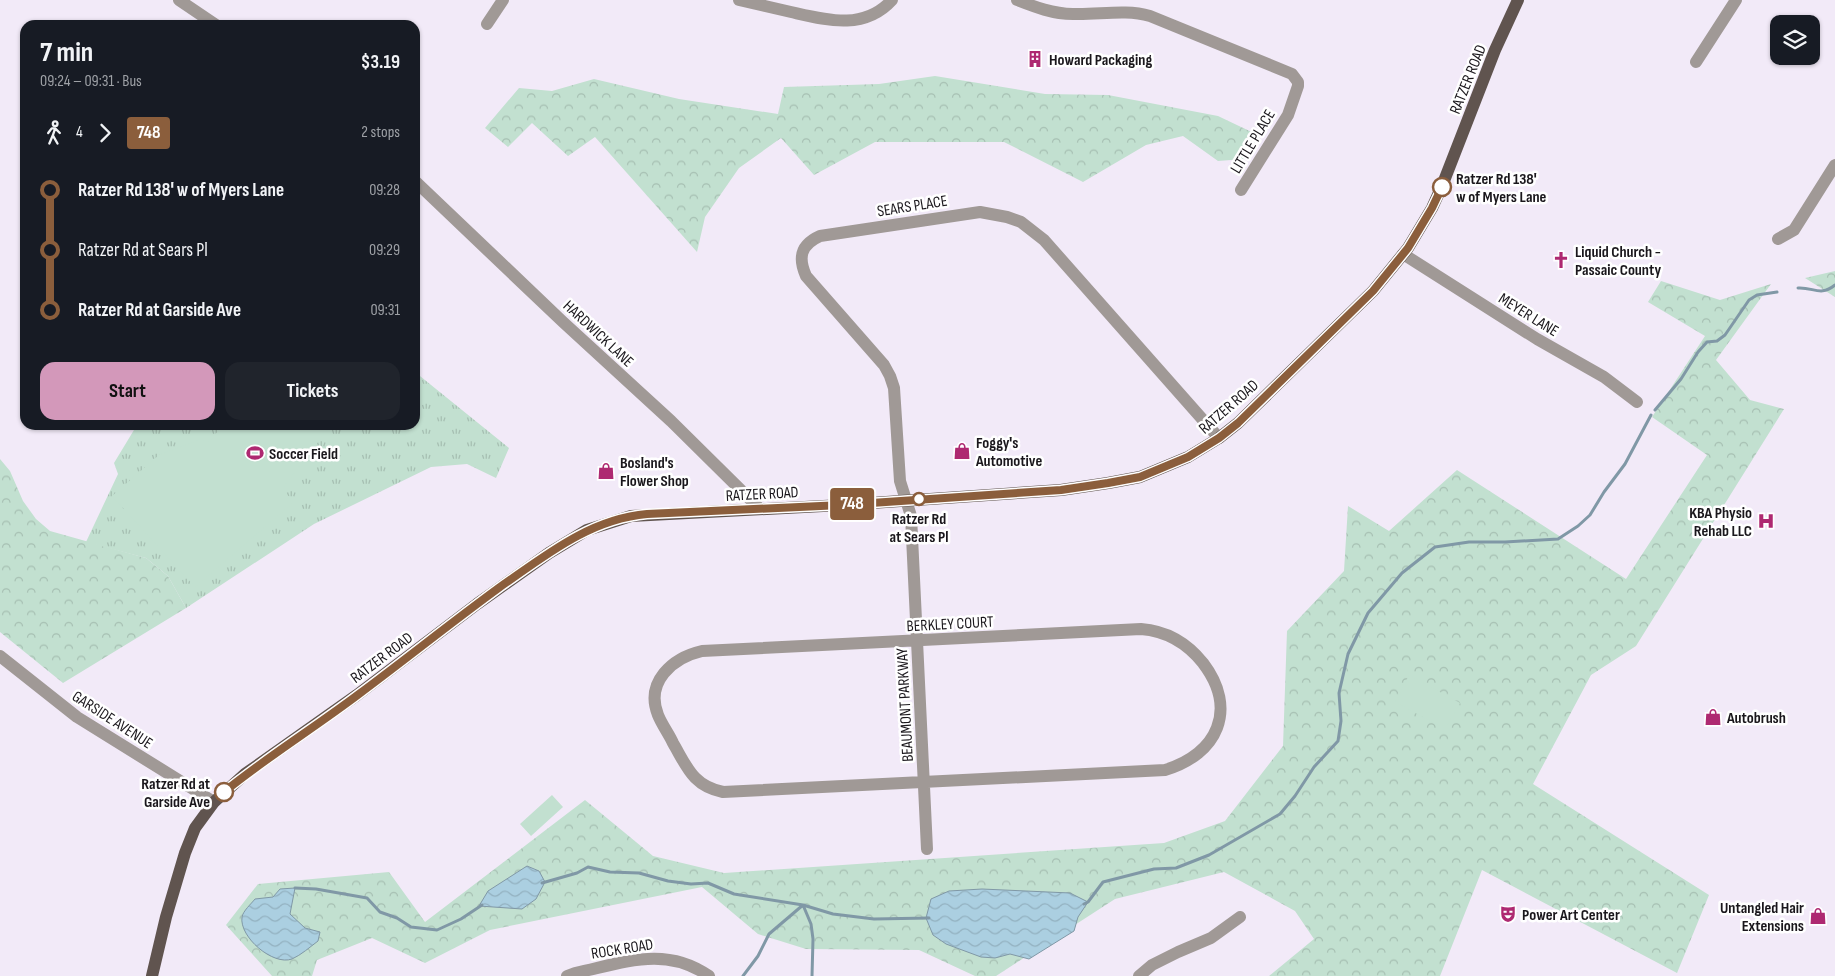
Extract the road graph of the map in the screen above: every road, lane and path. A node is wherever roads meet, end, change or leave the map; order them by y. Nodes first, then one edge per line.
1 (179, 0) edge
2 (503, 0) edge
3 (739, 0) edge
4 (892, 0) edge
5 (1017, 0) edge
6 (1518, 0) edge
7 (1736, 0) edge
8 (209, 20) edge
9 (487, 24) dead end
10 (1696, 62) dead end
11 (1835, 165) edge
12 (420, 187) edge
13 (1241, 190) dead end
14 (1778, 239) dead end
15 (1403, 254) junction
16 (1637, 402) dead end
17 (1219, 438) junction
18 (907, 500) junction
19 (760, 509) junction
20 (917, 641) junction
21 (0, 656) edge
22 (924, 782) junction
23 (214, 802) junction
24 (927, 850) dead end
25 (1240, 917) dead end
26 (152, 976) edge
27 (567, 976) edge
28 (709, 976) edge
29 (1139, 976) edge

1 - 8 street
2 - 9 street
3 - 4 street
5 - 13 street, LITTLE PLACE
6 - 15 main road, RATZER ROAD
7 - 10 street
11 - 14 street
12 - 19 street, HARDWICK LANE
15 - 16 street, MEYER LANE
15 - 17 main road, RATZER ROAD
17 - 18 main road, RATZER ROAD
17 - 18 street, SEARS PLACE
18 - 19 main road, RATZER ROAD
18 - 20 street, BEAUMONT PARKWAY
19 - 23 main road, RATZER ROAD
20 - 22 street, BEAUMONT PARKWAY
20 - 22 street, BERKLEY COURT
20 - 22 street, BERKLEY COURT
21 - 23 street, GARSIDE AVENUE
22 - 24 street, BEAUMONT PARKWAY
23 - 26 main road, RATZER ROAD
25 - 29 street
27 - 28 street, ROCK ROAD

